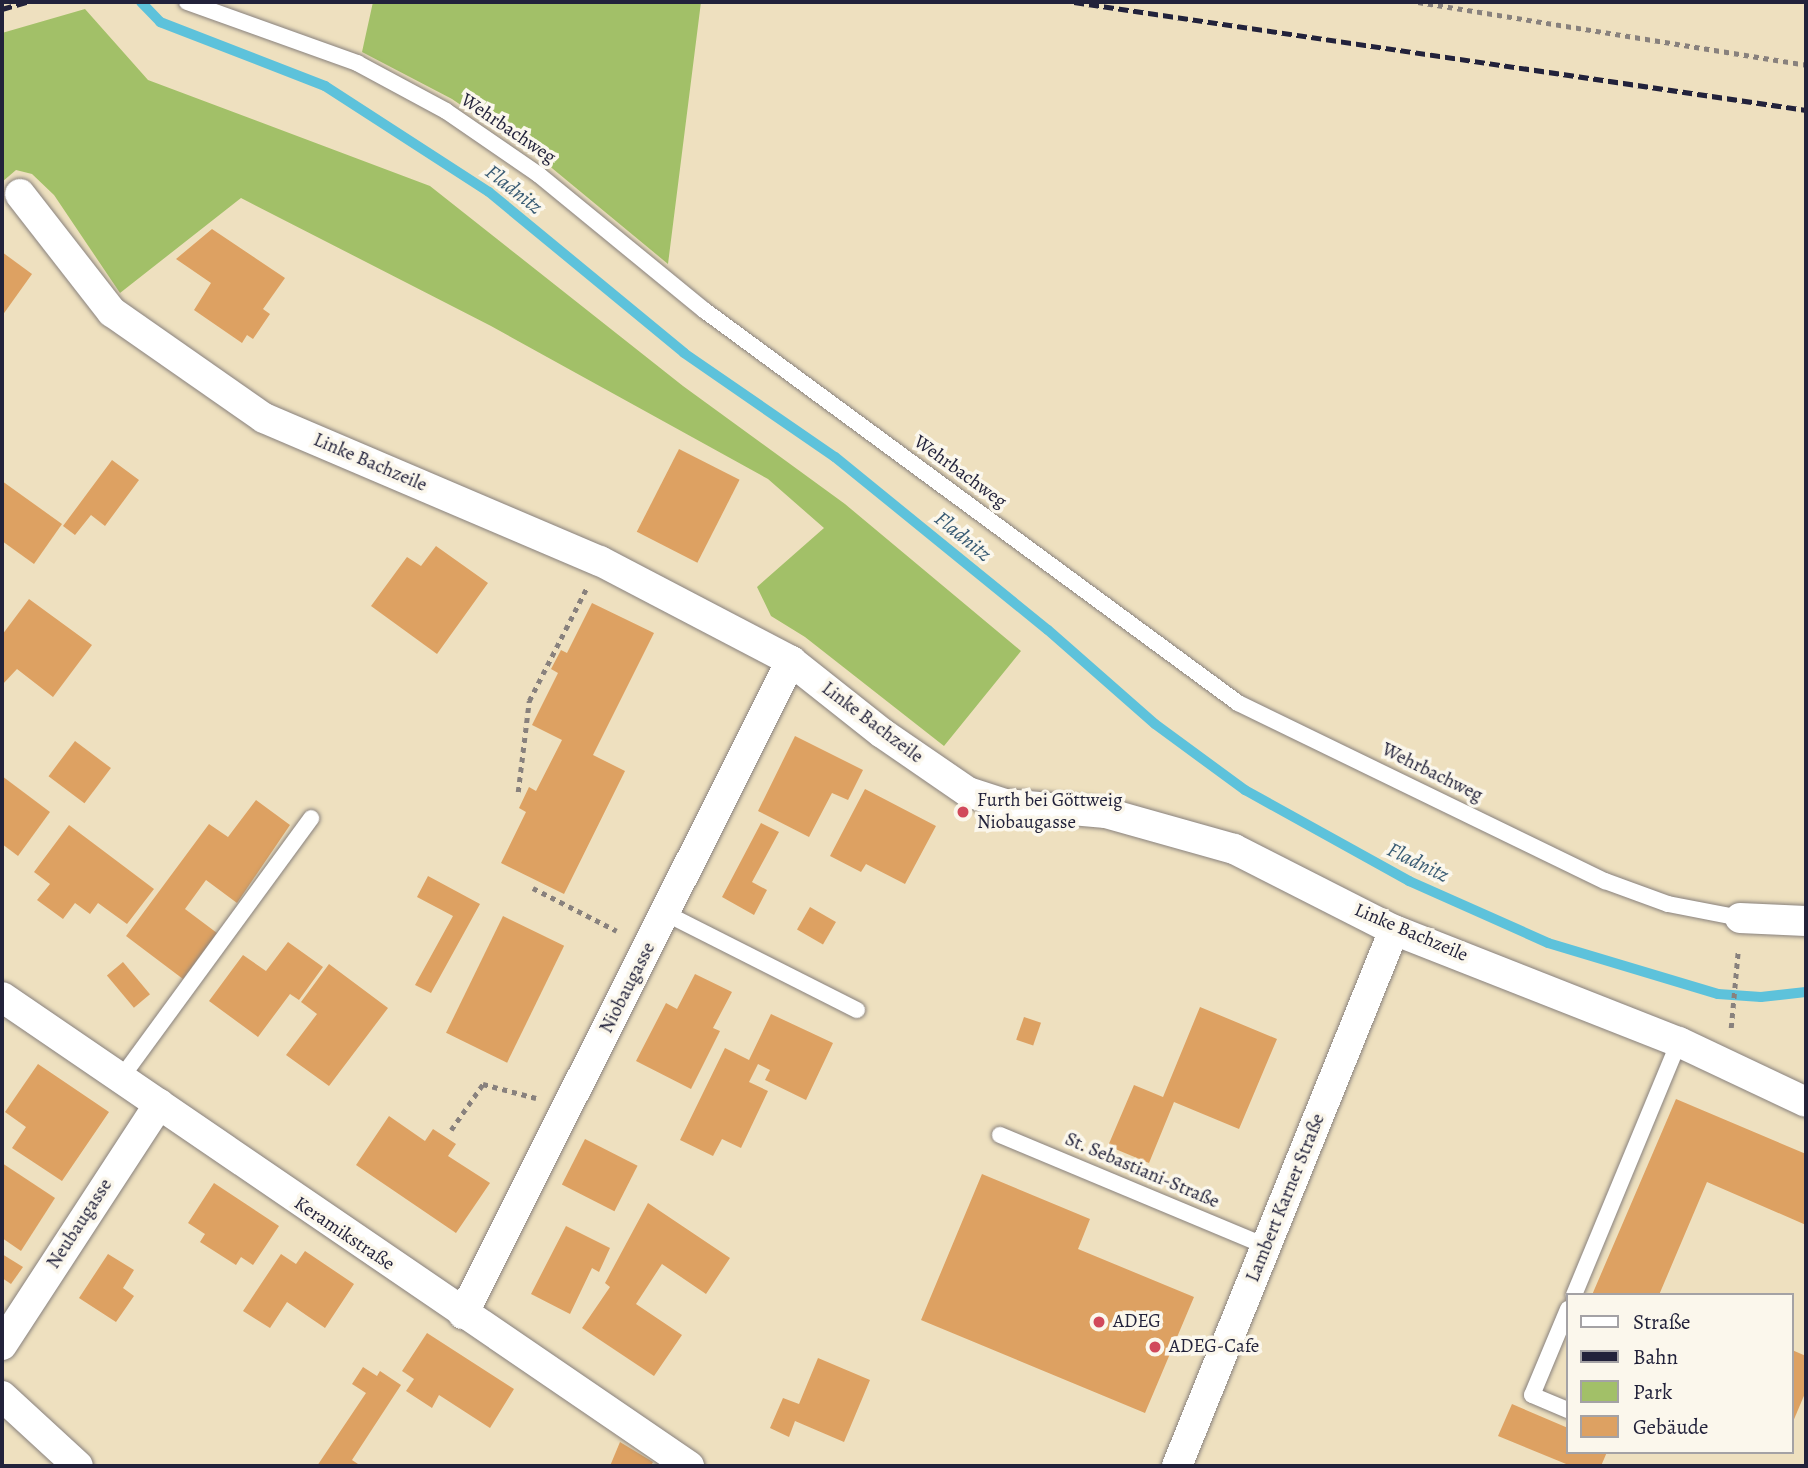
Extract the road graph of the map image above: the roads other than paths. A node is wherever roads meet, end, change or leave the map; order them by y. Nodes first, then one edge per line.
1 (187, 2) edge
2 (20, 194) dead end
3 (791, 662) junction
4 (310, 818) dead end
5 (666, 913) junction
6 (1740, 918) joint
7 (1806, 920) edge
8 (1394, 930) junction
9 (2, 997) edge
10 (858, 1010) dead end
11 (1679, 1042) junction
12 (121, 1078) junction
13 (1806, 1102) edge
14 (159, 1104) junction
15 (1000, 1135) dead end
16 (1266, 1247) junction
17 (1575, 1293) edge
18 (463, 1314) junction
19 (1566, 1314) edge
20 (2, 1345) edge
21 (2, 1396) edge
22 (1566, 1409) edge
23 (78, 1466) edge
24 (689, 1466) edge
25 (1177, 1466) edge

1 - 6 lane, Wehrbachweg
2 - 3 street, Linke Bachzeile
3 - 5 street, Niobaugasse
3 - 8 street, Linke Bachzeile
4 - 12 lane
5 - 10 lane
5 - 18 street, Niobaugasse
6 - 7 street
8 - 11 street, Linke Bachzeile
8 - 16 street, Lambert Karner Straße
9 - 12 street, Keramikstraße
11 - 13 street, Linke Bachzeile
11 - 17 lane
12 - 14 street, Keramikstraße
14 - 18 street, Keramikstraße
14 - 20 street, Neubaugasse
15 - 16 lane, St. Sebastiani-Straße
16 - 25 street, Lambert Karner Straße
18 - 24 street, Keramikstraße
19 - 22 lane
21 - 23 street

